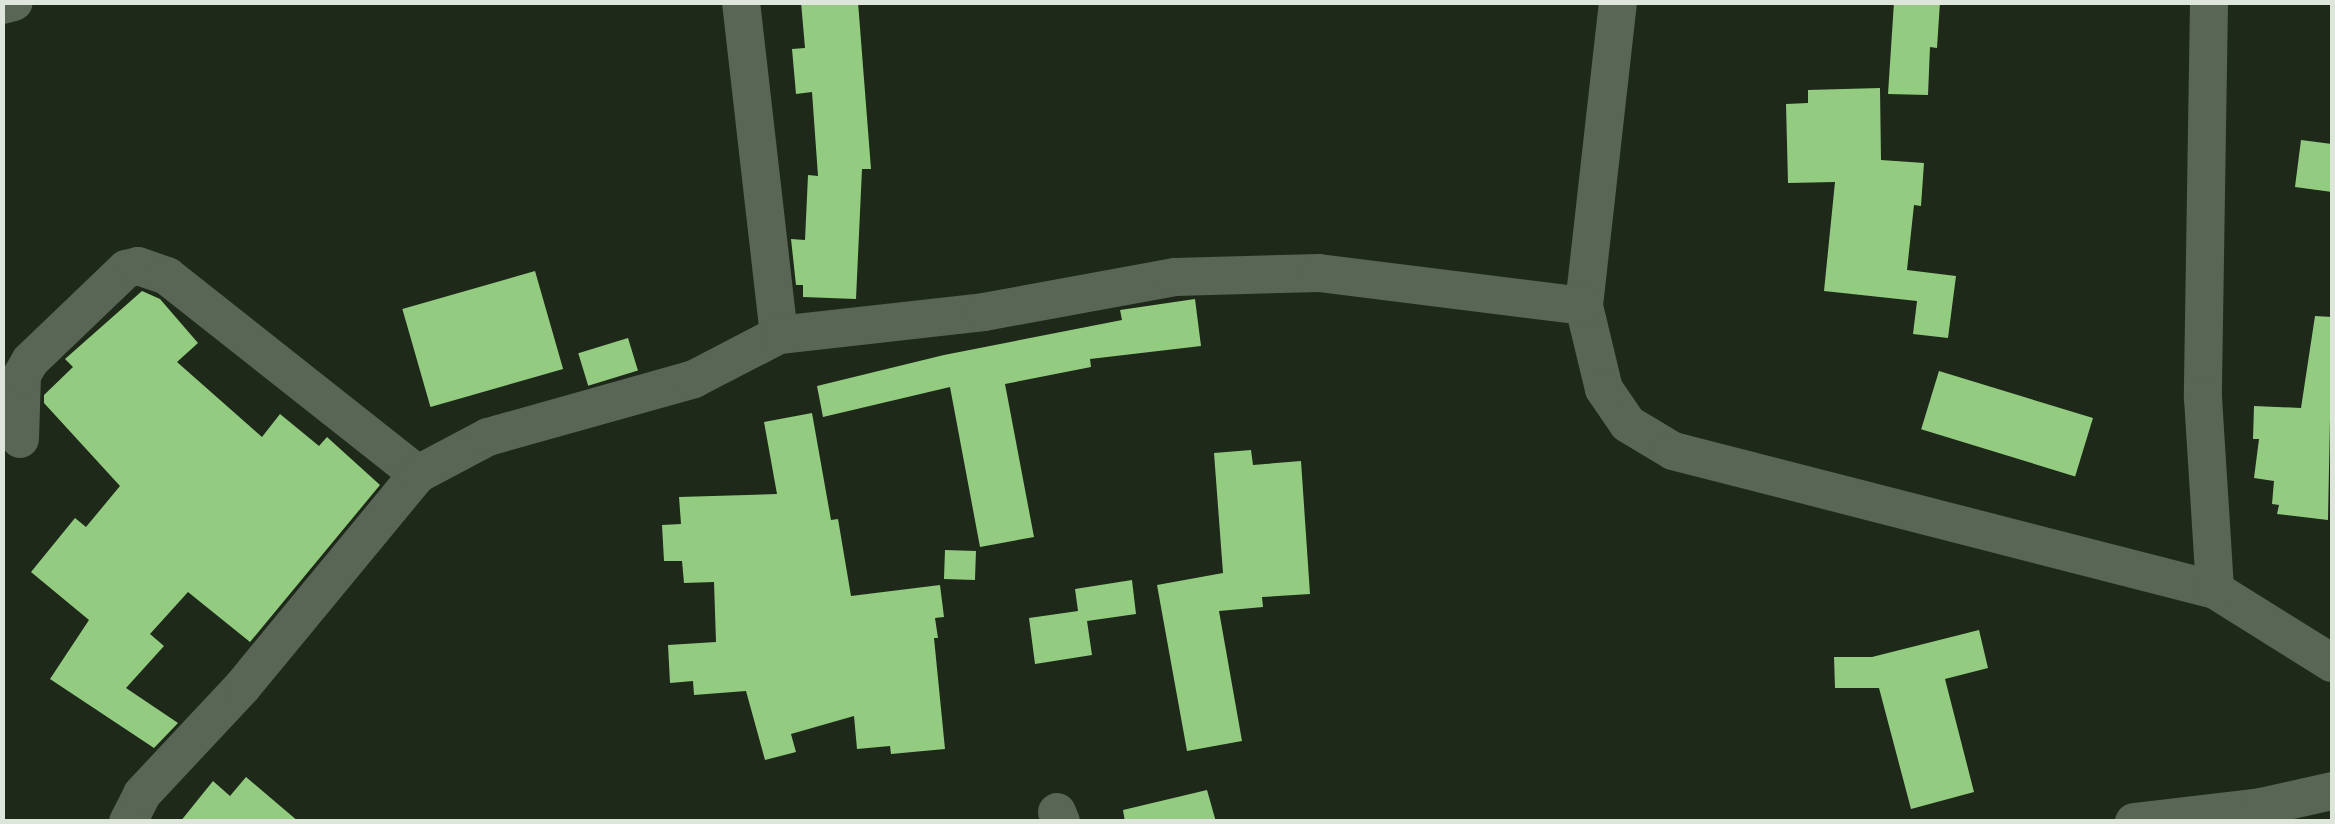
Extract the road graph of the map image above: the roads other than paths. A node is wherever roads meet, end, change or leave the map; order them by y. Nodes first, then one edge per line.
1 (14, 2) edge
2 (741, 2) edge
3 (1618, 2) edge
4 (2209, 2) edge
5 (2, 5) edge
6 (1584, 306) junction
7 (779, 335) junction
8 (20, 439) dead end
9 (418, 474) junction
10 (2215, 590) junction
11 (2332, 663) edge
12 (2332, 791) edge
13 (128, 822) edge
14 (2134, 822) edge

1 - 5 street
2 - 7 street
3 - 6 street
4 - 10 street
6 - 7 street
6 - 10 street
7 - 9 street
8 - 9 street
9 - 13 street
10 - 11 street
12 - 14 street

